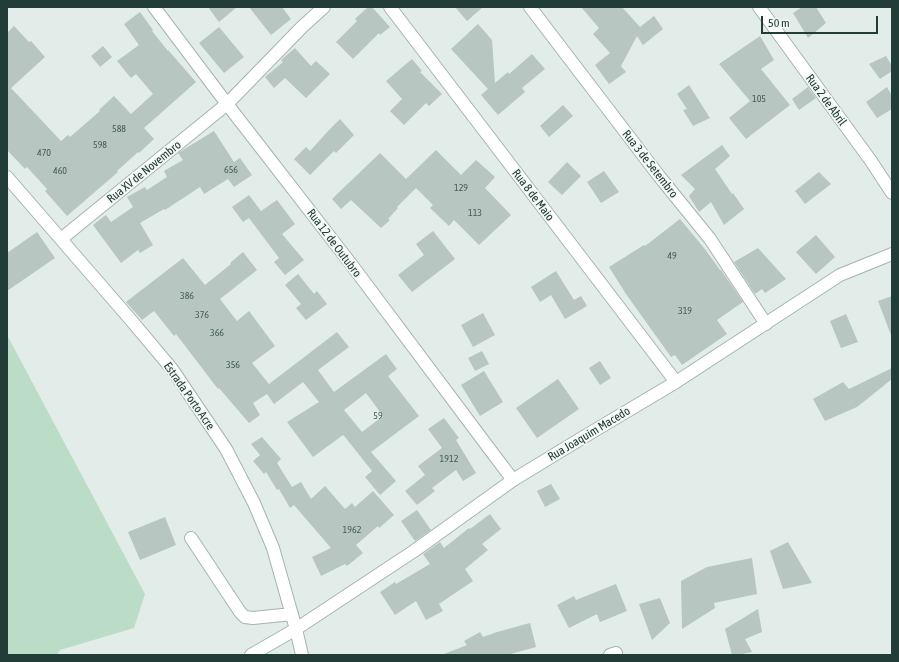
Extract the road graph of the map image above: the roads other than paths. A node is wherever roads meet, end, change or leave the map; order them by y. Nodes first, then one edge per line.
1 (154, 7) edge
2 (324, 7) edge
3 (390, 7) edge
4 (530, 7) edge
5 (760, 7) edge
6 (227, 104) junction
7 (7, 177) edge
8 (892, 193) edge
9 (61, 239) junction
10 (892, 254) edge
11 (766, 324) junction
12 (676, 382) junction
13 (513, 480) junction
14 (191, 538) dead end
15 (292, 614) junction
16 (296, 629) junction
17 (251, 655) edge
18 (302, 655) edge

1 - 6 street, Rua 12 de Outubro
2 - 6 street, Rua XV de Novembro
3 - 12 street, Rua 8 de Maio
4 - 11 street, Rua 3 de Setembro
5 - 8 street, Rua 2 de Abril
6 - 9 street, Rua XV de Novembro
6 - 13 street, Rua 12 de Outubro
7 - 9 street, Estrada Porto Acre
9 - 15 street, Estrada Porto Acre
10 - 11 street, Rua Joaquim Macedo
11 - 12 street, Rua Joaquim Macedo
12 - 13 street, Rua Joaquim Macedo
13 - 16 street, Rua Joaquim Macedo
14 - 15 street
15 - 16 street, Estrada Porto Acre
16 - 17 street, Rua Joaquim Macedo
16 - 18 street, Estrada Porto Acre

